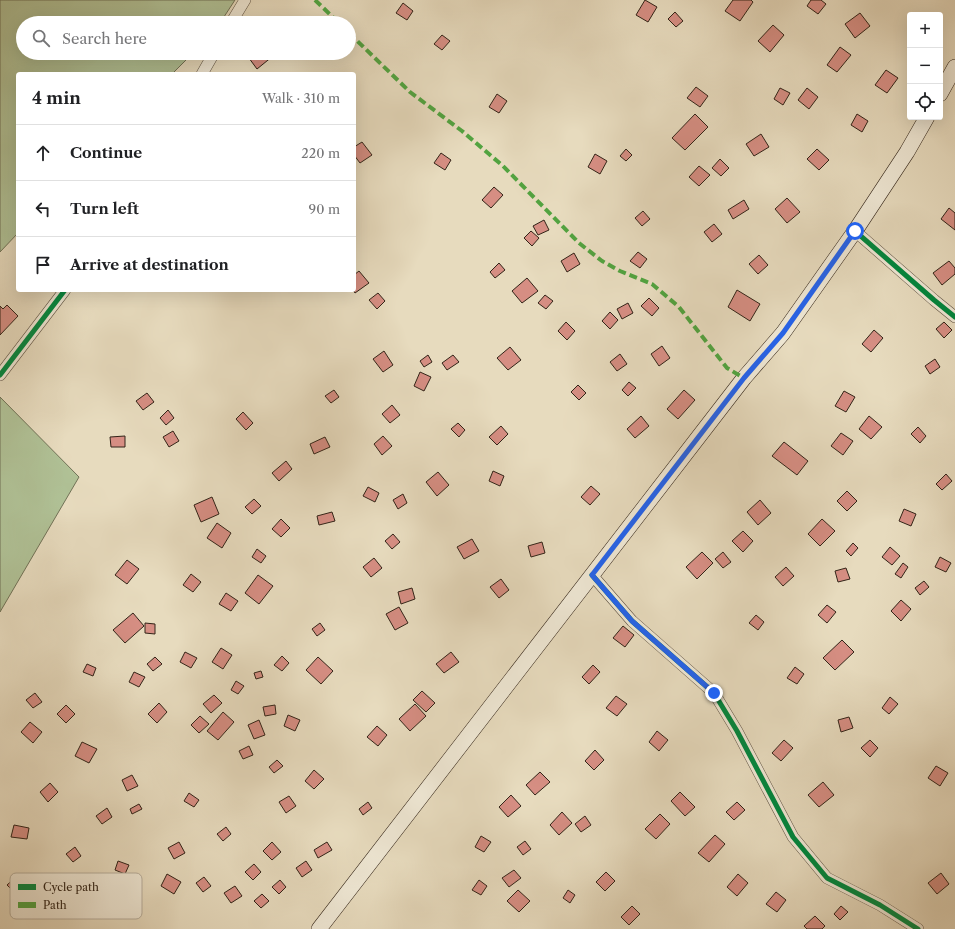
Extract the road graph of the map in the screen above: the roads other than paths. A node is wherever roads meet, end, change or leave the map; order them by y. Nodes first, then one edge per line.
1 (246, 0) edge
2 (236, 16) edge
3 (210, 60) edge
4 (955, 67) edge
5 (203, 72) edge
6 (943, 89) edge
7 (925, 120) edge
8 (855, 231) junction
9 (63, 292) edge
10 (955, 317) edge
11 (0, 375) edge
12 (592, 575) junction
13 (319, 929) edge
14 (918, 929) edge

1 - 2 street
3 - 5 street
4 - 6 main road
7 - 8 main road
8 - 10 street
8 - 12 main road
9 - 11 street
12 - 13 main road
12 - 14 street

